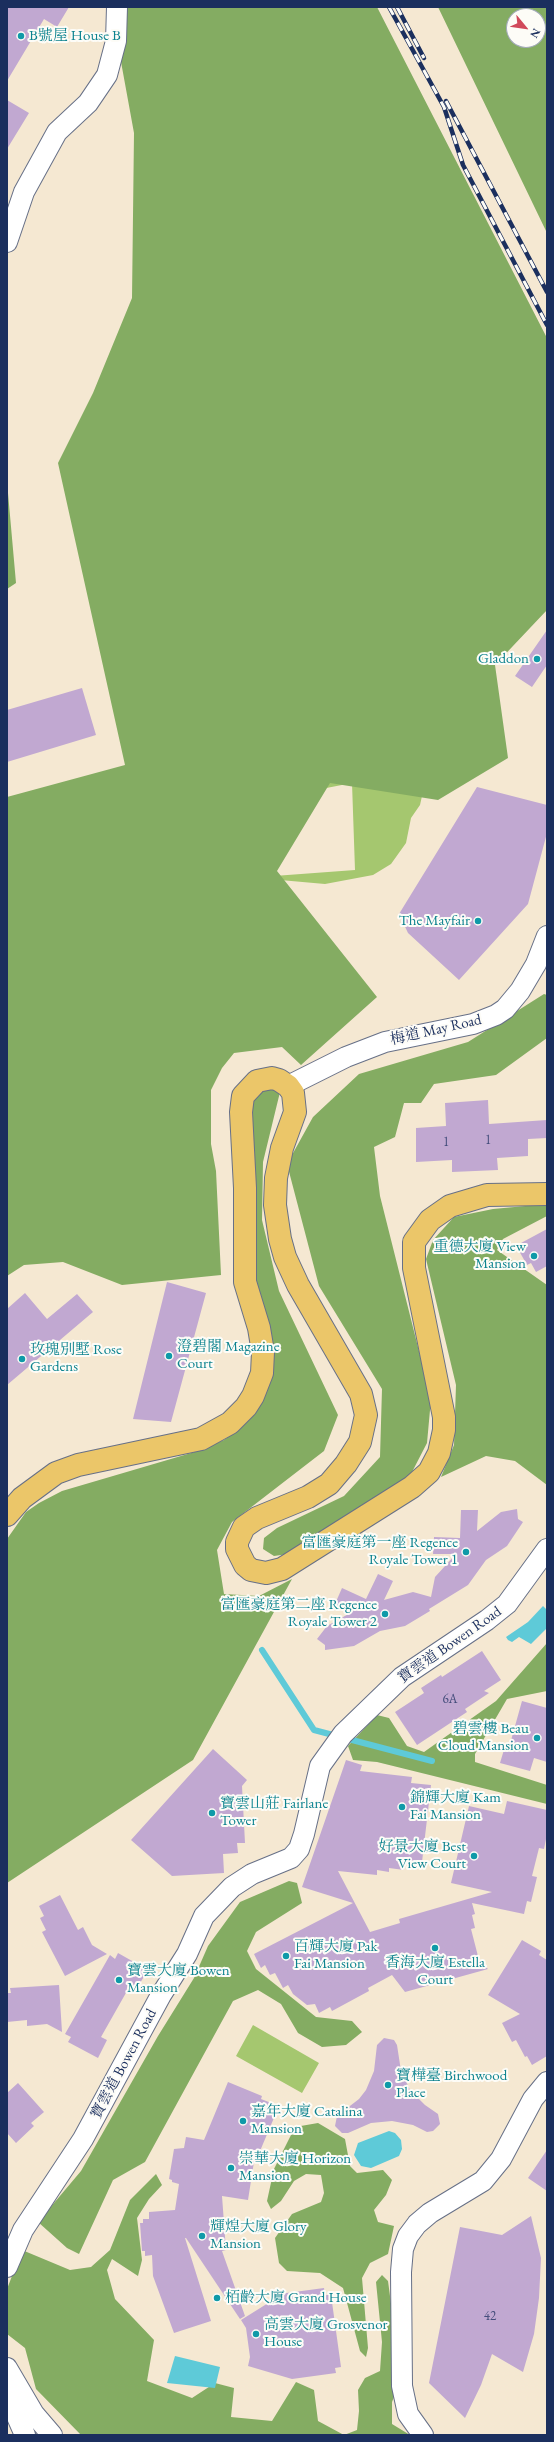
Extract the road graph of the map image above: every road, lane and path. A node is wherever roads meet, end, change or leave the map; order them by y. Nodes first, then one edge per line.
1 (117, 7) edge
2 (7, 242) edge
3 (547, 936) edge
4 (288, 1086) junction
5 (547, 1194) edge
6 (7, 1515) edge
7 (547, 1549) edge
8 (547, 2082) edge
9 (7, 2267) edge
10 (7, 2368) edge
11 (7, 2394) edge
12 (25, 2435) edge
13 (52, 2435) edge
14 (423, 2435) edge

1 - 2 street
3 - 4 street, 梅道 May Road
4 - 5 main road
4 - 6 main road
7 - 9 street, 寶雲道 Bowen Road
8 - 14 street
10 - 13 street
11 - 12 street

